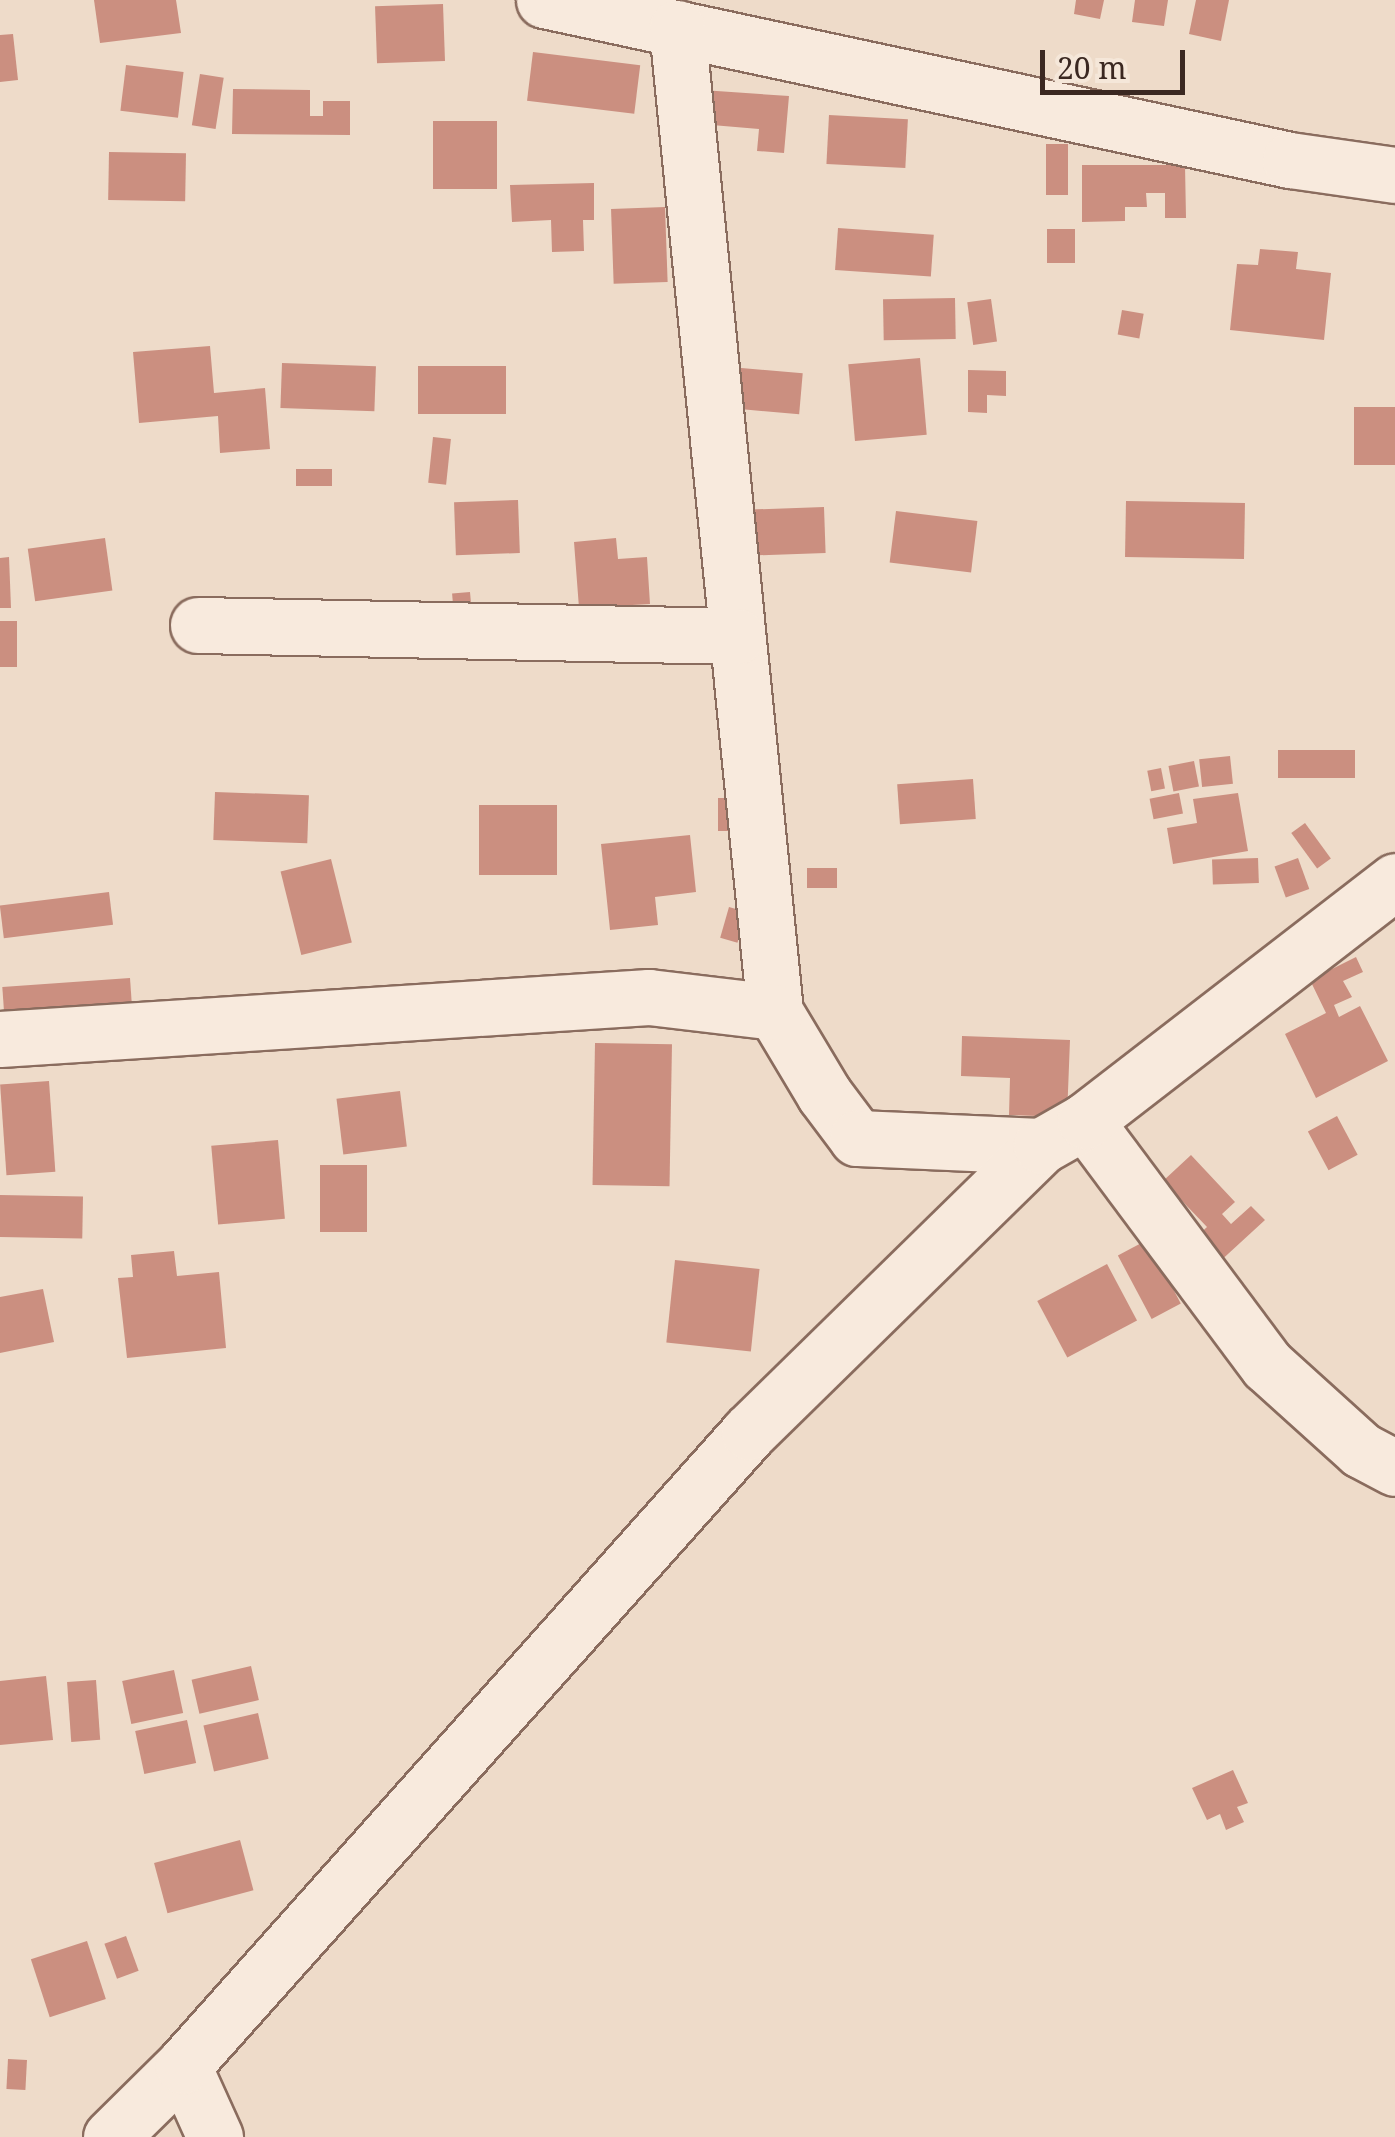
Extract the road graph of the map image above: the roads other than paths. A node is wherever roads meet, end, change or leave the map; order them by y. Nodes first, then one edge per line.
1 (544, 0) edge
2 (677, 28) junction
3 (1395, 176) edge
4 (198, 626) dead end
5 (738, 636) junction
6 (1395, 880) edge
7 (775, 1012) junction
8 (0, 1040) edge
9 (1063, 1133) junction
10 (1395, 1468) edge
11 (183, 2066) junction
12 (111, 2137) edge
13 (215, 2137) edge

1 - 2 street
2 - 3 street
2 - 5 street
4 - 5 street
5 - 7 street
6 - 9 street
7 - 8 street
7 - 9 street
9 - 10 street
9 - 11 street
11 - 12 street
11 - 13 street

